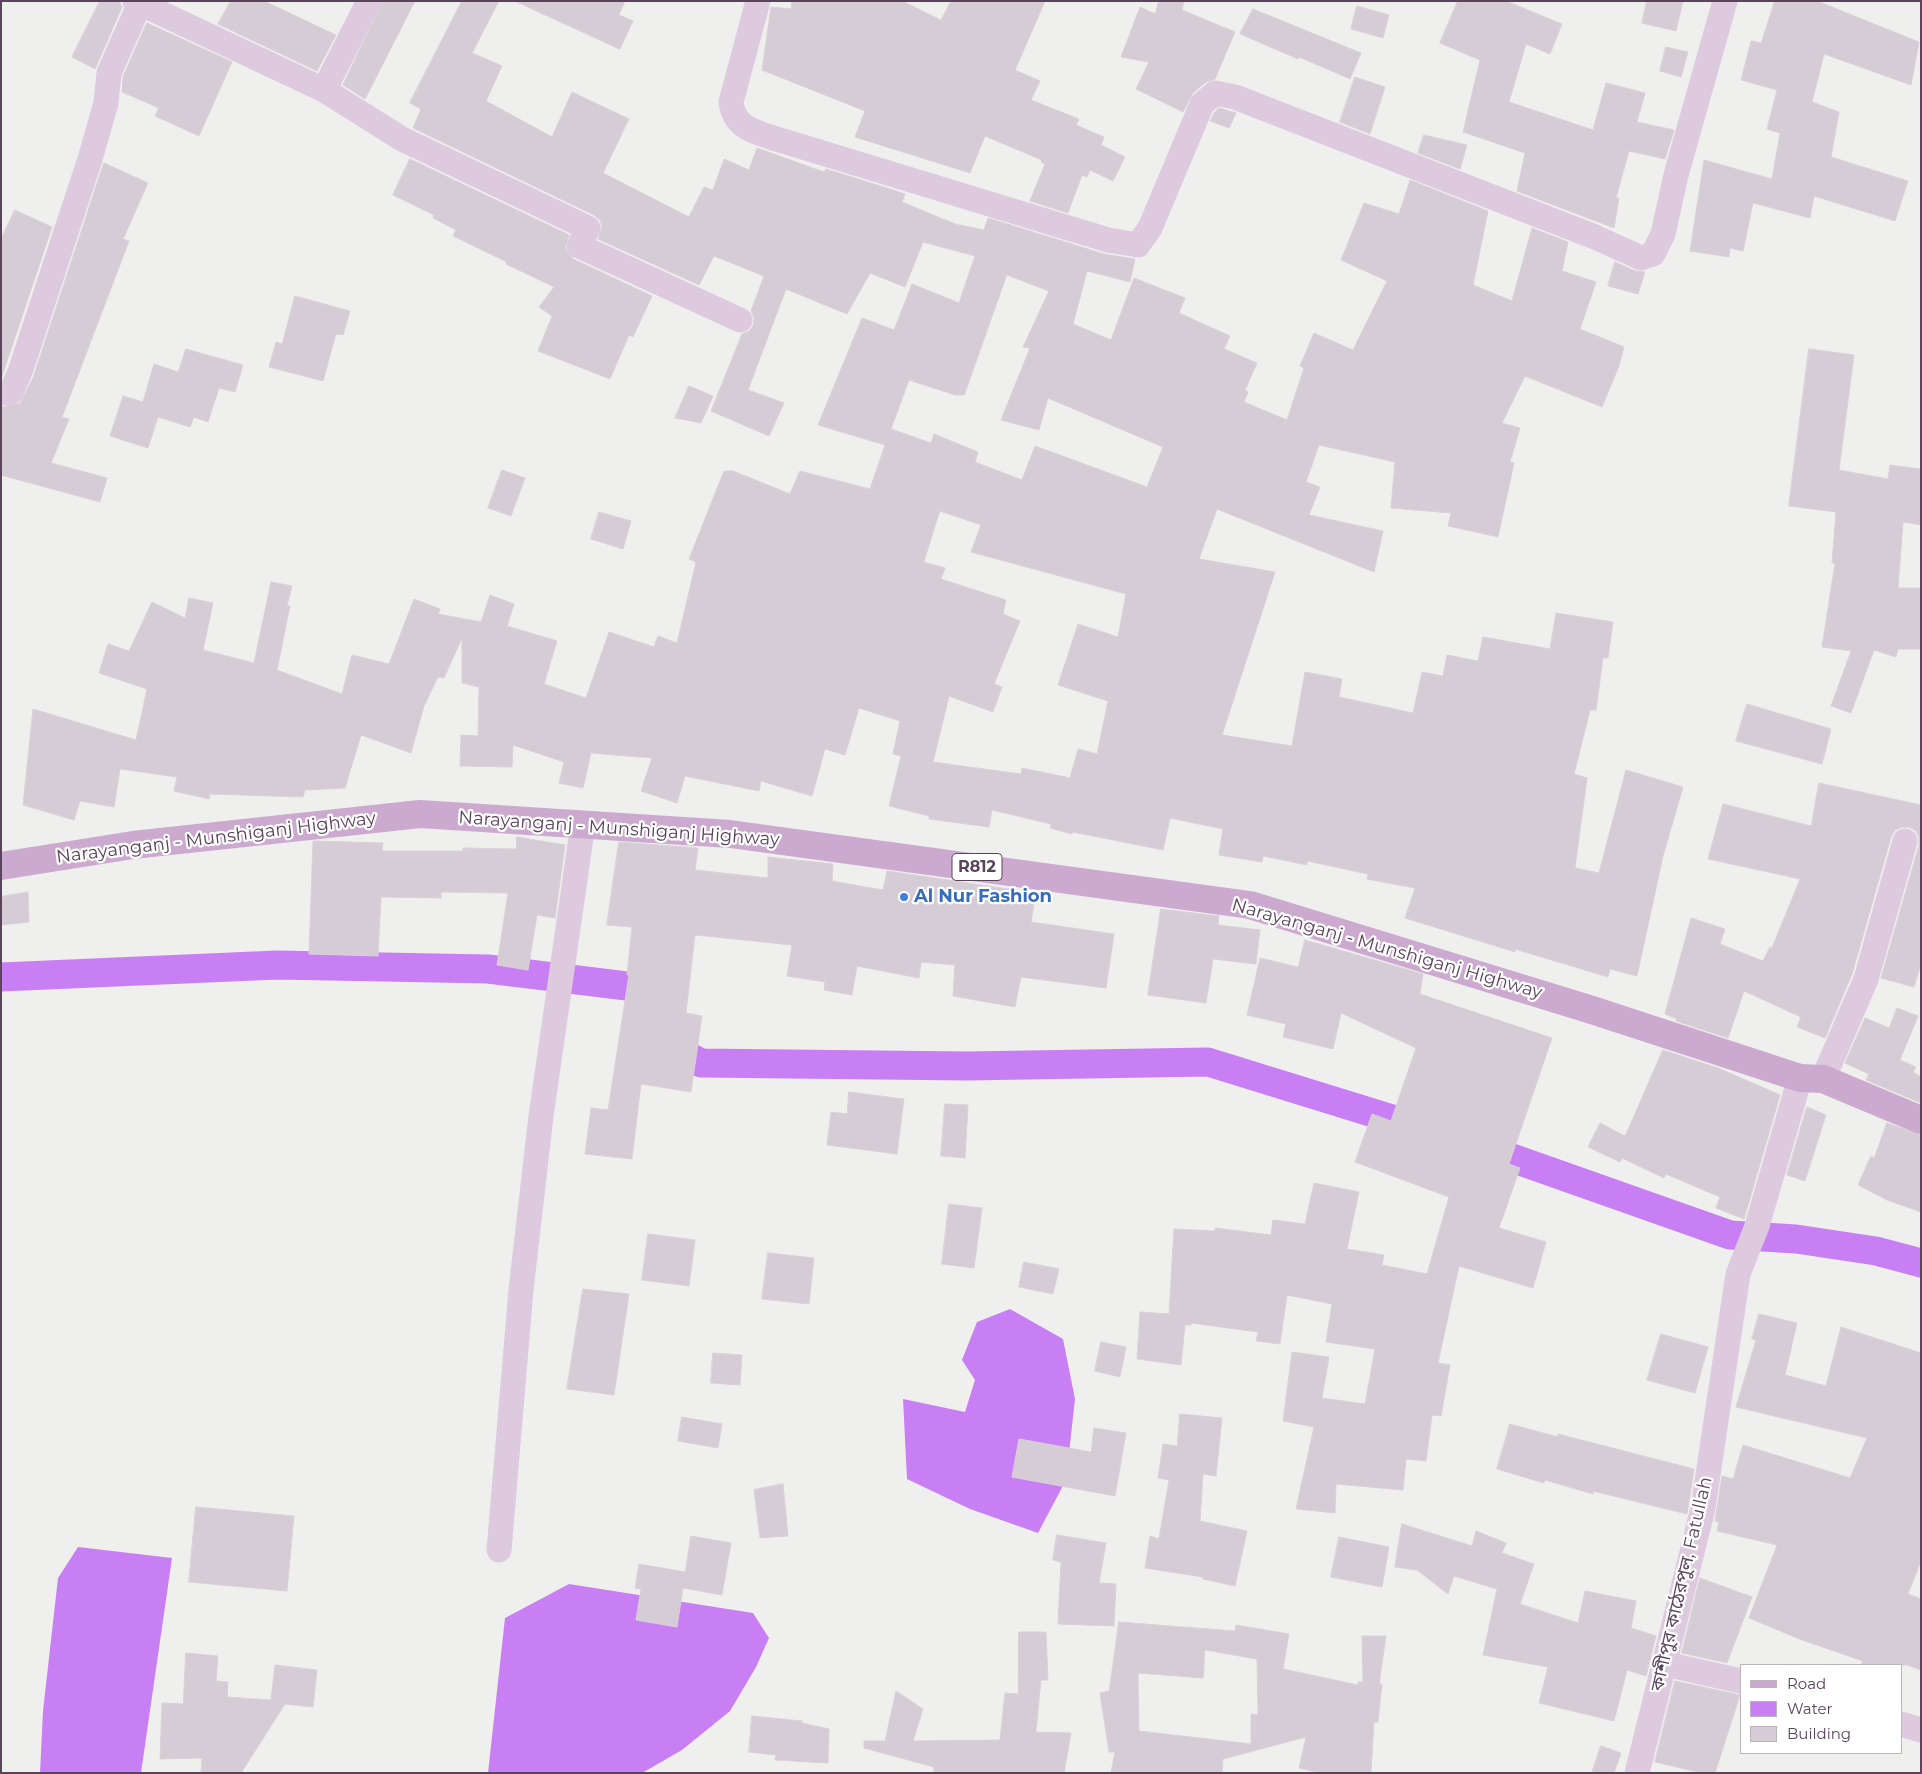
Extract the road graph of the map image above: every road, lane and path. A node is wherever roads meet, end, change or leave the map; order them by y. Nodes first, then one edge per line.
1 (368, 1) edge
2 (758, 1) edge
3 (1725, 1) edge
4 (137, 2) edge
5 (324, 90) junction
6 (740, 320) dead end
7 (1, 393) edge
8 (583, 824) junction
9 (1906, 841) dead end
10 (1, 866) edge
11 (1811, 1079) junction
12 (1921, 1120) edge
13 (499, 1550) dead end
14 (1664, 1664) junction
15 (1740, 1681) edge
16 (1902, 1724) edge
17 (1921, 1730) edge
18 (1637, 1773) edge

1 - 5 street
2 - 3 street
4 - 5 street
4 - 7 street
5 - 6 street
8 - 10 main road, Narayanganj - Munshiganj Highway / R812
8 - 11 main road, Narayanganj - Munshiganj Highway / R812
8 - 13 street
9 - 11 street, কাশীপুর কাঠেরপুল, Fatullah
11 - 12 main road, Narayanganj - Munshiganj Highway / R812
11 - 14 street, কাশীপুর কাঠেরপুল, Fatullah
14 - 15 street
14 - 18 street, কাশীপুর কাঠেরপুল, Fatullah
16 - 17 street

